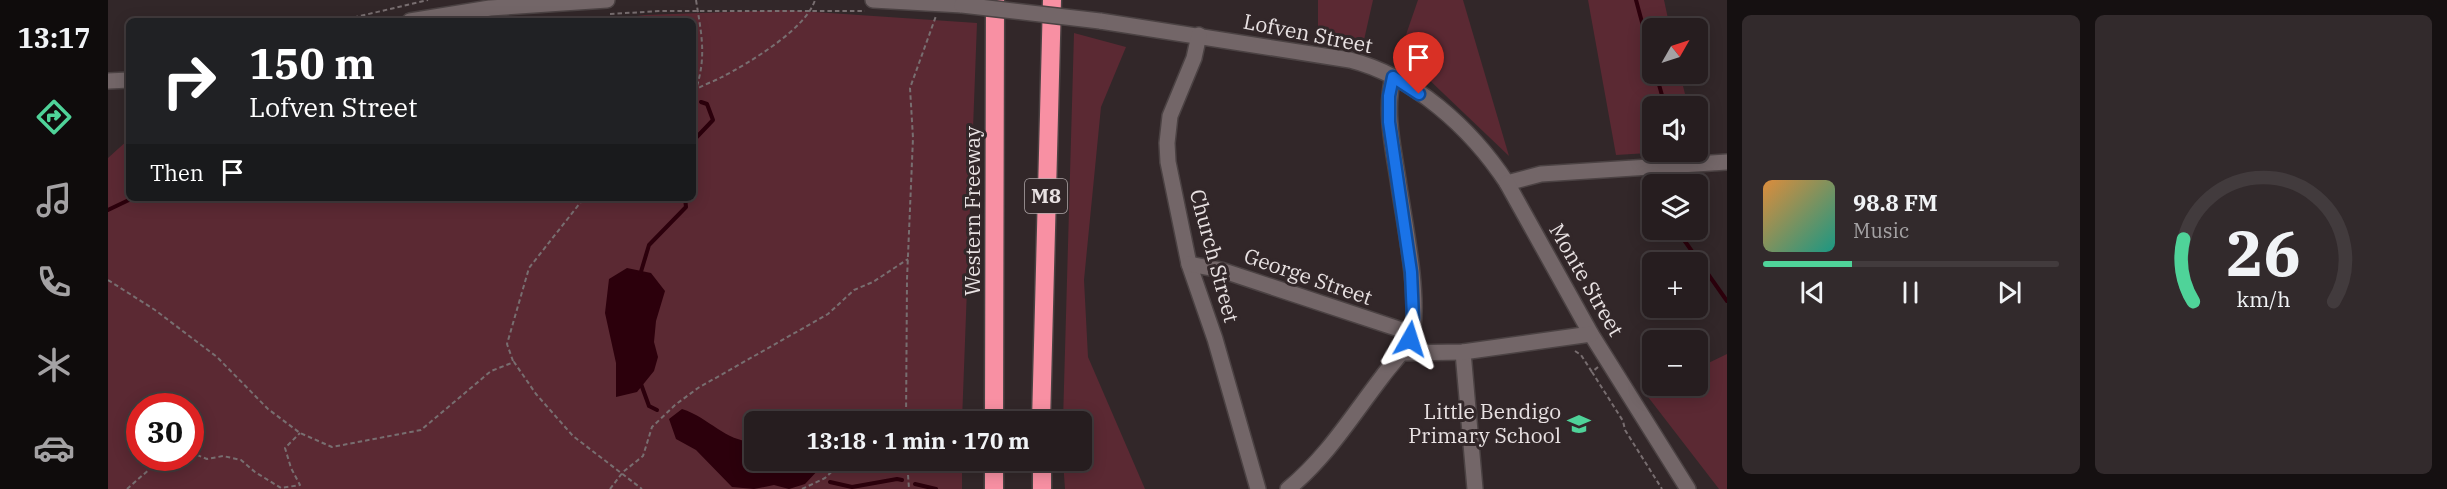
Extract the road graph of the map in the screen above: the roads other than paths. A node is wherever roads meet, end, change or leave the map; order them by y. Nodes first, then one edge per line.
1 (608, 0) edge
2 (995, 0) edge
3 (1052, 0) edge
4 (488, 4) edge
5 (870, 5) edge
6 (424, 18) edge
7 (1199, 35) junction
8 (1393, 77) junction
9 (126, 80) edge
10 (108, 81) edge
11 (1727, 162) edge
12 (1507, 183) junction
13 (1189, 264) junction
14 (1411, 333) junction
15 (1591, 334) junction
16 (1463, 352) junction
17 (1402, 353) junction
18 (994, 411) edge
19 (1041, 411) edge
20 (994, 471) edge
21 (1042, 471) edge
22 (994, 489) edge
23 (1042, 489) edge
24 (1257, 489) edge
25 (1288, 489) edge
26 (1475, 489) edge
27 (1688, 489) edge

1 - 4 street
2 - 18 highway, Western Freeway / M8
3 - 19 highway, M8
4 - 6 street
5 - 7 street, Lofven Street, bridge
7 - 8 street, Lofven Street
7 - 13 street, Church Street
8 - 12 street, Lofven Street
8 - 14 street
9 - 10 street
11 - 12 street
12 - 15 street, Monte Street
13 - 14 street, George Street
13 - 24 street, Church Street
14 - 17 street
15 - 16 street
15 - 27 street, Monte Street
16 - 17 street
16 - 26 street
17 - 25 street
20 - 22 highway
21 - 23 highway

